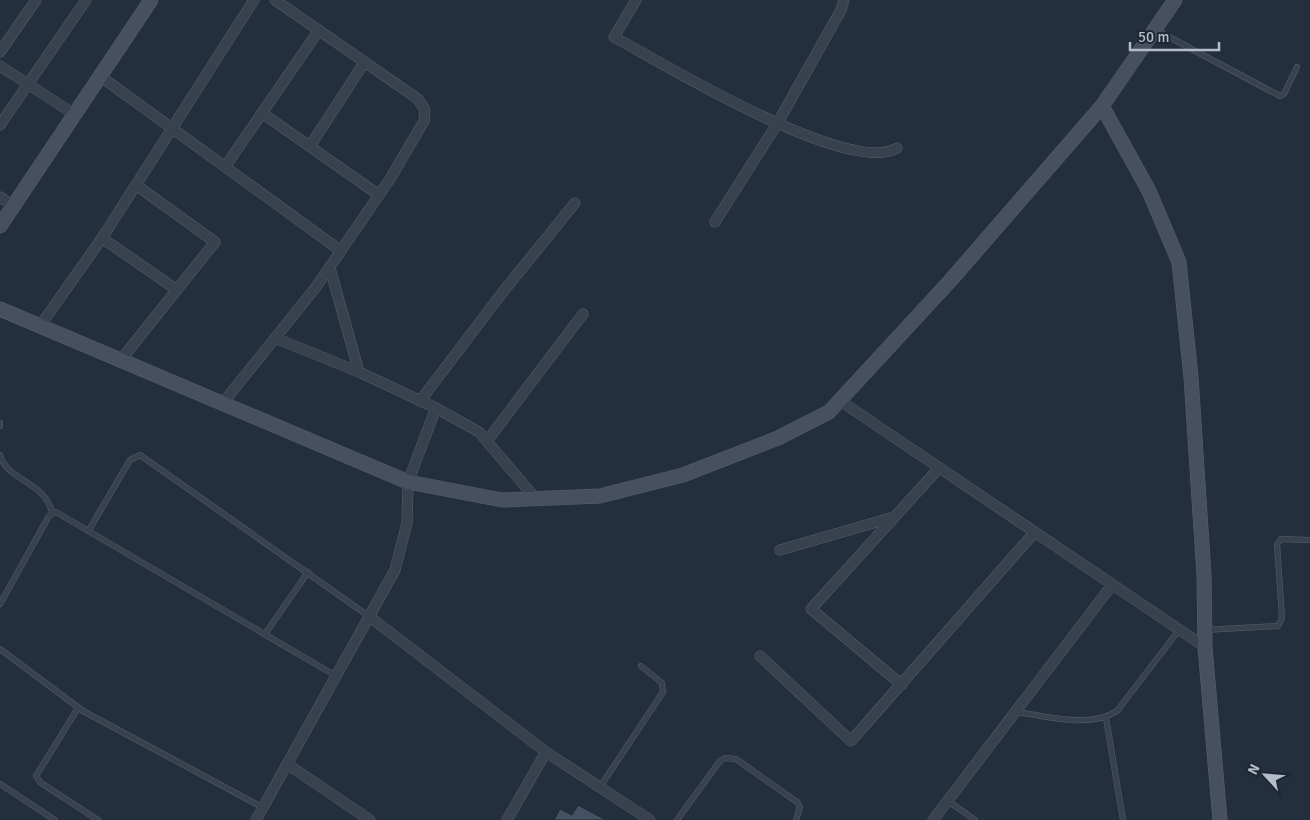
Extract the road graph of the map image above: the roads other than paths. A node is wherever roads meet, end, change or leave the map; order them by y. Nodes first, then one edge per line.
1 (36, 0) edge
2 (86, 0) edge
3 (151, 0) edge
4 (254, 0) edge
5 (275, 0) edge
6 (636, 0) edge
7 (844, 0) edge
8 (1175, 0) edge
9 (318, 30) junction
10 (1156, 30) junction
11 (0, 52) edge
12 (364, 62) junction
13 (0, 66) edge
14 (1297, 67) dead end
15 (100, 76) junction
16 (28, 84) junction
17 (1102, 106) junction
18 (262, 113) junction
19 (74, 114) junction
20 (777, 124) junction
21 (0, 125) edge
22 (172, 129) junction
23 (310, 146) junction
24 (897, 148) dead end
25 (225, 167) junction
26 (136, 185) junction
27 (379, 195) junction
28 (0, 198) edge
29 (575, 203) dead end
30 (13, 206) junction
31 (715, 222) dead end
32 (0, 226) edge
33 (102, 238) junction
34 (341, 251) junction
35 (330, 268) junction
36 (177, 290) junction
37 (0, 309) edge
38 (583, 314) dead end
39 (40, 326) junction
40 (275, 338) junction
41 (120, 362) junction
42 (359, 372) junction
43 (840, 400) junction
44 (420, 401) junction
45 (222, 404) junction
46 (436, 408) junction
47 (486, 441) junction
48 (0, 454) edge
49 (939, 468) junction
50 (408, 482) junction
51 (536, 499) junction
52 (52, 513) junction
53 (895, 517) junction
54 (89, 530) junction
55 (1034, 533) junction
56 (1310, 540) edge
57 (780, 550) dead end
58 (308, 572) junction
59 (1112, 585) junction
60 (0, 604) edge
61 (370, 617) junction
62 (1179, 630) junction
63 (1205, 630) junction
64 (265, 634) junction
65 (1205, 647) junction
66 (0, 649) edge
67 (760, 656) dead end
68 (640, 666) dead end
69 (337, 677) junction
70 (902, 685) junction
71 (78, 708) junction
72 (1016, 712) junction
73 (1106, 718) junction
74 (546, 752) junction
75 (287, 764) junction
76 (0, 784) edge
77 (599, 787) junction
78 (948, 800) junction
79 (262, 807) junction
80 (55, 820) edge
81 (98, 820) edge
82 (256, 820) edge
83 (370, 820) edge
84 (508, 820) edge
85 (650, 820) edge
86 (677, 820) edge
87 (796, 820) edge
88 (933, 820) edge
89 (976, 820) edge
90 (1123, 820) edge
91 (1220, 820) edge

1 - 11 street
2 - 16 street
3 - 15 street
4 - 22 street
5 - 9 street
6 - 20 street
7 - 20 street
8 - 10 street
9 - 12 street
9 - 18 street
10 - 14 lane
10 - 17 street
12 - 23 street
12 - 27 street
13 - 16 street
15 - 19 street
15 - 22 street
16 - 19 street
16 - 21 street
17 - 43 street
17 - 63 street
18 - 23 street
18 - 25 street
19 - 30 street
20 - 24 street
20 - 31 street
22 - 25 street
22 - 26 street
23 - 27 street
25 - 34 street
26 - 33 street
26 - 36 street
27 - 34 street
28 - 30 street
29 - 44 street
30 - 32 street
33 - 36 street
33 - 39 street
34 - 35 street
35 - 40 street
35 - 42 street
36 - 41 street
37 - 39 street
38 - 47 street
39 - 41 street
40 - 42 street
40 - 45 street
41 - 45 street
42 - 44 street
43 - 49 street
43 - 51 street
44 - 46 street
45 - 50 street
46 - 47 street
46 - 50 street
47 - 51 street
48 - 52 lane
49 - 53 street
49 - 55 street
50 - 51 street
50 - 61 street
52 - 54 lane
52 - 60 lane
53 - 57 street
53 - 70 street
54 - 58 lane
54 - 64 lane
55 - 59 street
55 - 70 street
56 - 63 lane
58 - 61 lane
58 - 64 lane
59 - 62 street
59 - 72 street
61 - 69 street
61 - 74 street
62 - 65 street
62 - 73 lane
63 - 65 street
64 - 69 lane
65 - 91 street
66 - 71 lane
67 - 70 street
68 - 77 lane
69 - 75 street
71 - 79 lane
71 - 81 lane
72 - 73 lane
72 - 78 street
73 - 90 lane
74 - 77 street
74 - 84 street
75 - 79 street
75 - 83 street
76 - 80 lane
77 - 85 street
78 - 88 street
78 - 89 lane
79 - 82 street
86 - 87 lane

